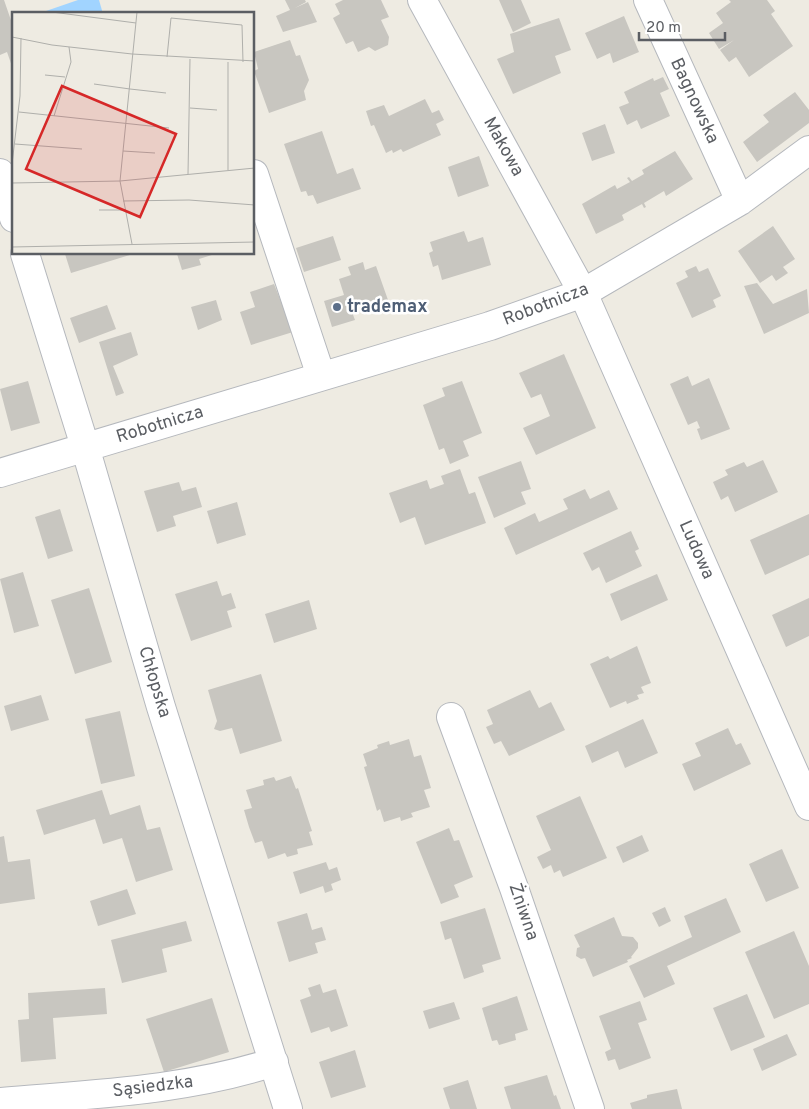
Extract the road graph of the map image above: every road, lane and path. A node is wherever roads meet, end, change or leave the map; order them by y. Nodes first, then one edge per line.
1 (422, 0) edge
2 (648, 0) edge
3 (806, 160) edge
4 (0, 173) edge
5 (255, 177) edge
6 (740, 201) junction
7 (12, 212) edge
8 (25, 255) edge
9 (583, 294) junction
10 (321, 376) junction
11 (85, 447) junction
12 (0, 473) edge
13 (451, 717) dead end
14 (809, 806) edge
15 (274, 1062) junction
16 (0, 1102) edge
17 (288, 1109) edge
18 (590, 1109) edge

1 - 9 street, Makowa
2 - 6 street, Bagnowska
3 - 6 street, Robotnicza
4 - 7 street
5 - 10 street
6 - 9 street, Robotnicza
8 - 11 street, Chłopska
9 - 10 street, Robotnicza
9 - 14 street, Ludowa
10 - 11 street, Robotnicza
11 - 12 street, Robotnicza
11 - 15 street, Chłopska
13 - 18 street, Żniwna
15 - 16 street, Sąsiedzka
15 - 17 street, Chłopska

